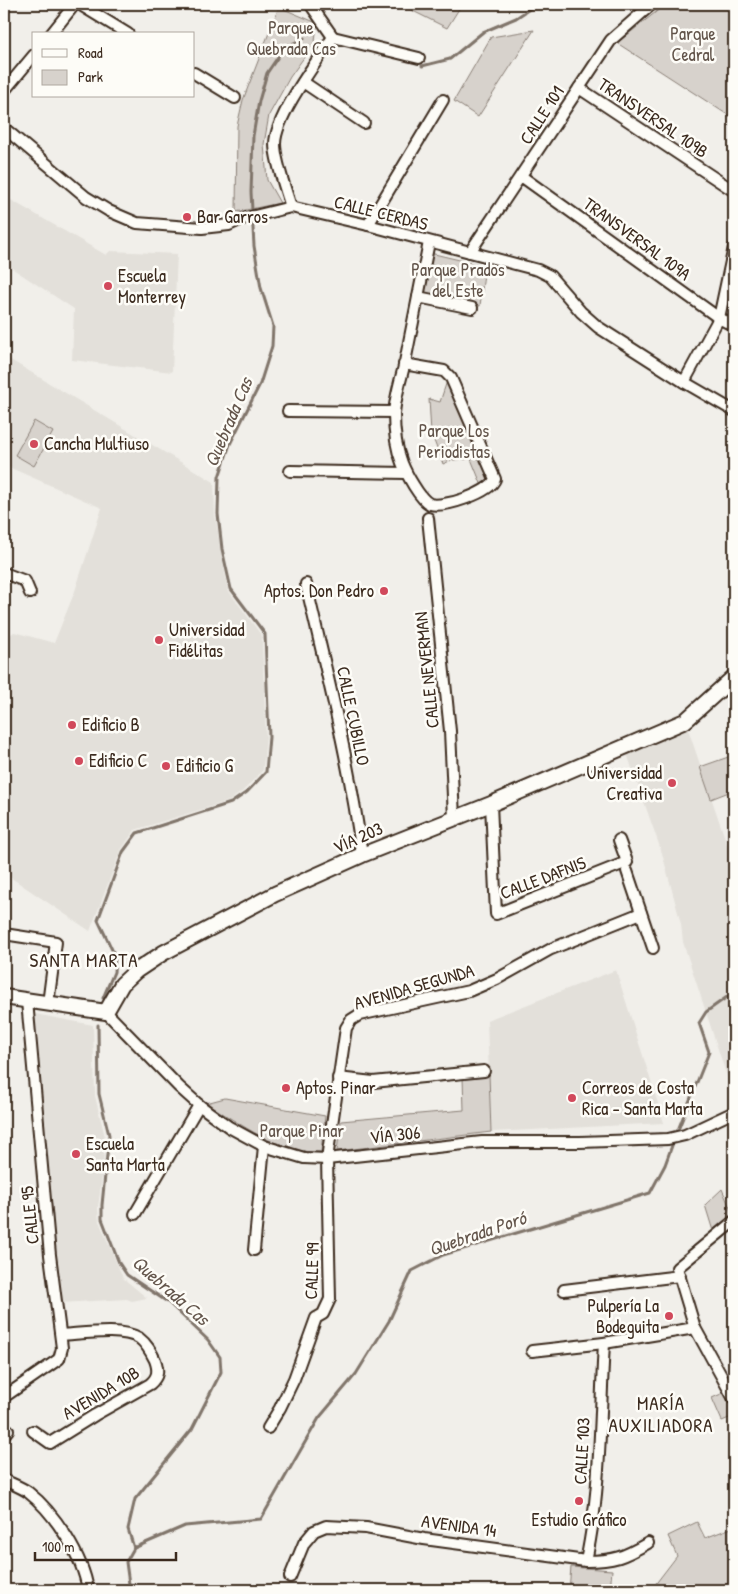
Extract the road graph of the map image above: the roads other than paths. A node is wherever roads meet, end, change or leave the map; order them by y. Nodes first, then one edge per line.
1 (75, 4) edge
2 (79, 4) edge
3 (310, 4) edge
4 (652, 4) edge
5 (53, 32) edge
6 (125, 32) edge
7 (333, 37) junction
8 (32, 57) edge
9 (419, 58) dead end
10 (195, 74) edge
11 (303, 82) junction
12 (579, 88) junction
13 (4, 91) edge
14 (235, 98) dead end
15 (442, 100) dead end
16 (364, 123) dead end
17 (4, 128) edge
18 (521, 176) junction
19 (734, 191) edge
20 (291, 207) junction
21 (368, 225) junction
22 (429, 242) junction
23 (734, 247) edge
24 (470, 252) junction
25 (418, 297) junction
26 (472, 308) dead end
27 (719, 318) junction
28 (734, 326) edge
29 (404, 364) junction
30 (684, 382) junction
31 (734, 411) edge
32 (288, 412) dead end
33 (394, 412) junction
34 (290, 471) dead end
35 (406, 473) junction
36 (428, 518) dead end
37 (4, 573) edge
38 (306, 584) dead end
39 (30, 593) dead end
40 (734, 677) edge
41 (491, 804) junction
42 (454, 818) junction
43 (619, 840) dead end
44 (362, 856) junction
45 (627, 872) dead end
46 (641, 913) junction
47 (4, 934) edge
48 (653, 948) dead end
49 (4, 997) edge
50 (27, 1001) junction
51 (48, 1004) junction
52 (106, 1012) junction
53 (484, 1071) dead end
54 (338, 1078) junction
55 (199, 1105) junction
56 (734, 1112) edge
57 (264, 1146) junction
58 (328, 1159) junction
59 (135, 1214) dead end
60 (734, 1221) edge
61 (254, 1250) dead end
62 (678, 1272) junction
63 (564, 1290) dead end
64 (694, 1328) junction
65 (61, 1335) junction
66 (604, 1343) junction
67 (532, 1351) dead end
68 (4, 1397) edge
69 (734, 1398) edge
70 (268, 1428) dead end
71 (33, 1431) dead end
72 (4, 1480) edge
73 (648, 1542) dead end
74 (586, 1561) junction
75 (290, 1577) dead end
76 (88, 1590) edge

1 - 5 street
2 - 6 street
3 - 7 street
4 - 12 street, CALLE 101
7 - 9 street
7 - 11 street
8 - 13 street
10 - 14 street
11 - 16 street
11 - 20 street
12 - 18 street, CALLE 101
12 - 19 street, TRANSVERSAL 109B
15 - 21 street
17 - 20 street, CALLE CERDAS
18 - 24 street, CALLE 101
18 - 27 street, TRANSVERSAL 109A
20 - 21 street, CALLE CERDAS
21 - 22 street, CALLE CERDAS
22 - 24 street, CALLE CERDAS
22 - 25 street
23 - 27 street
24 - 30 street, CALLE CERDAS
25 - 26 street
25 - 29 street
27 - 28 street, TRANSVERSAL 109A
27 - 30 street
29 - 33 street
29 - 35 street
30 - 31 street, CALLE CERDAS
32 - 33 street
33 - 35 street
34 - 35 street
36 - 42 street, CALLE NEVERMAN
37 - 39 street
38 - 44 street, CALLE CUBILLO
40 - 41 main road, VÍA 203
41 - 42 main road, VÍA 203
41 - 43 street, CALLE DAFNIS
42 - 44 main road, VÍA 203
44 - 52 main road, VÍA 203
45 - 46 street
46 - 48 street
46 - 54 street, AVENIDA SEGUNDA
47 - 51 street
49 - 50 main road
50 - 51 main road
50 - 65 street, CALLE 95
51 - 52 main road
52 - 55 street, VÍA 306
53 - 54 street
54 - 58 street, AVENIDA SEGUNDA
55 - 57 street, VÍA 306
55 - 59 street
56 - 58 street, VÍA 306
57 - 58 street, VÍA 306
57 - 61 street
58 - 70 street, CALLE 99
60 - 62 street
62 - 63 street
62 - 64 street
64 - 66 street
64 - 69 street
65 - 68 street, CALLE 95
65 - 71 street, AVENIDA 10B
66 - 67 street
66 - 74 street, CALLE 103
72 - 76 street
73 - 74 street, AVENIDA 14
74 - 75 street, AVENIDA 14

